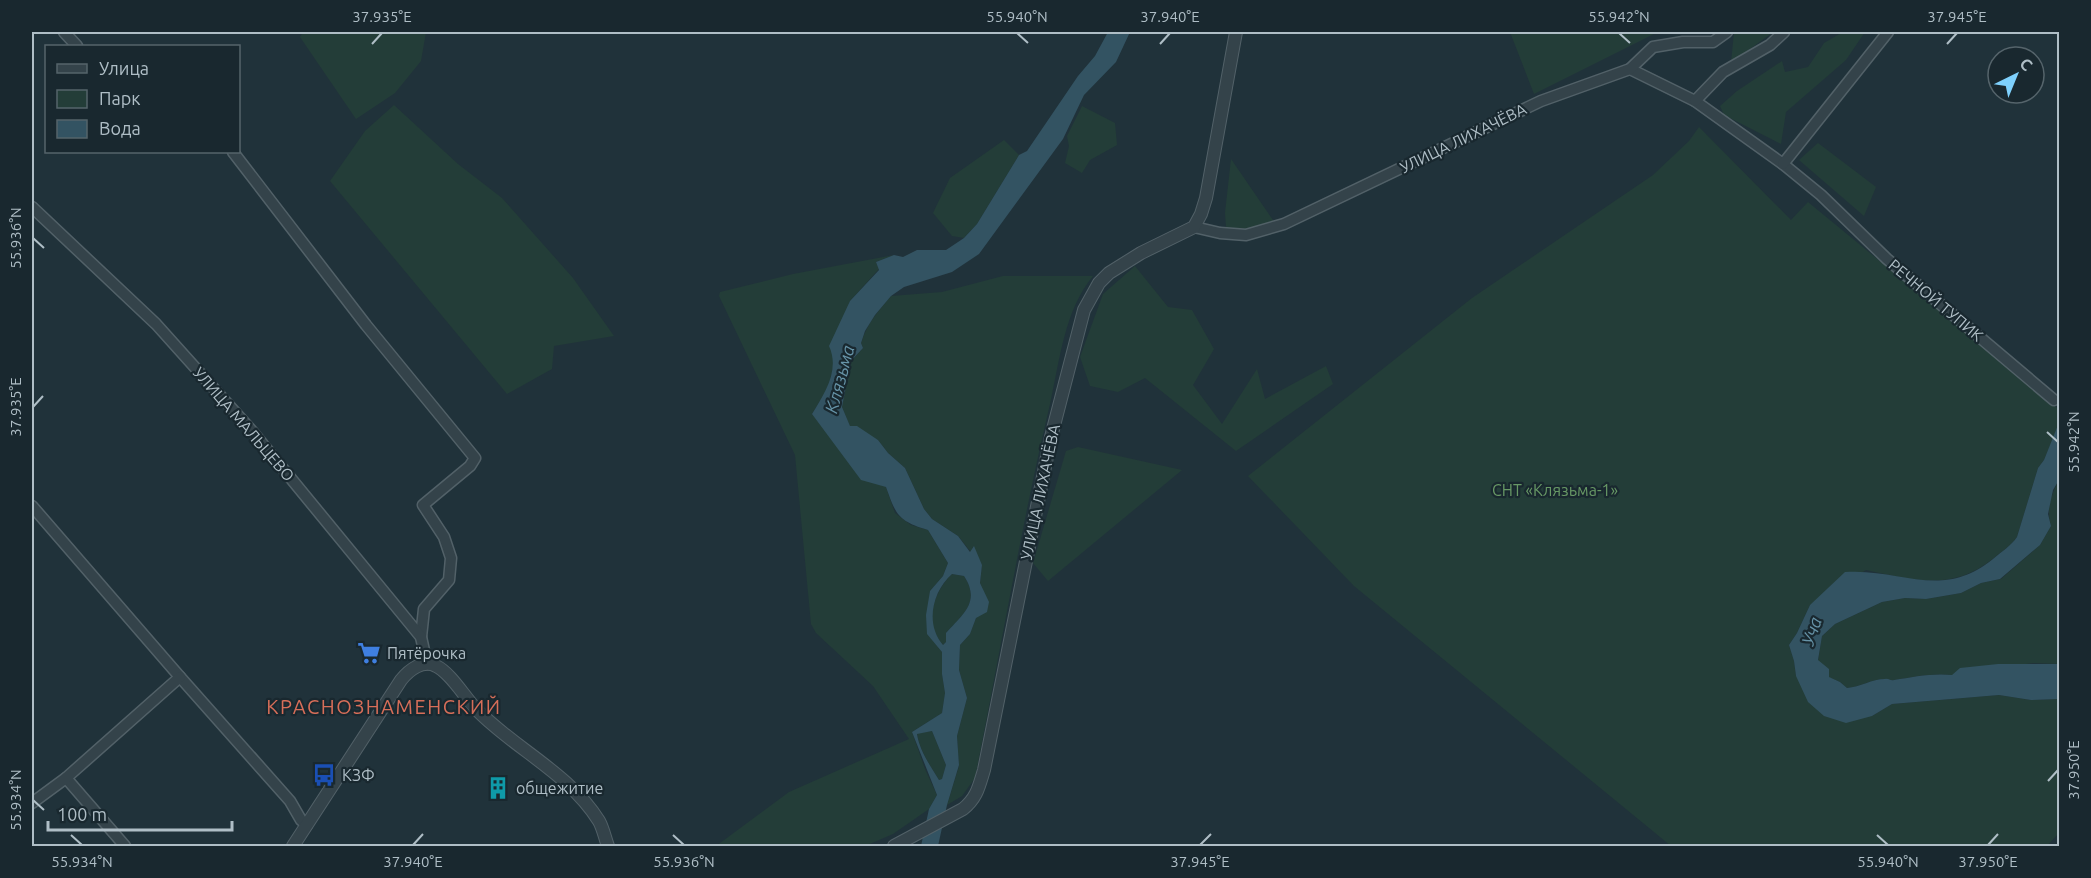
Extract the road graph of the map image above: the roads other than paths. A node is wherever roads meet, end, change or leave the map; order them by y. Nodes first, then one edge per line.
1 (64, 32) edge
2 (1236, 32) edge
3 (1726, 32) edge
4 (1784, 32) edge
5 (1888, 32) edge
6 (76, 45) edge
7 (1630, 69) junction
8 (1695, 101) junction
9 (234, 153) edge
10 (1783, 164) junction
11 (32, 207) edge
12 (1194, 227) junction
13 (2054, 400) dead end
14 (32, 506) edge
15 (421, 637) junction
16 (427, 664) junction
17 (180, 678) junction
18 (66, 778) junction
19 (32, 803) edge
20 (307, 825) junction
21 (898, 845) edge
22 (125, 846) edge
23 (293, 846) edge
24 (608, 846) edge

1 - 6 street
2 - 12 street
3 - 7 street, УЛИЦА ЛИХАЧЁВА
4 - 8 street
5 - 10 street
7 - 8 street, РЕЧНОЙ ТУПИК
7 - 12 street, УЛИЦА ЛИХАЧЁВА
8 - 10 street, РЕЧНОЙ ТУПИК
9 - 15 street
10 - 13 street, РЕЧНОЙ ТУПИК
11 - 15 street, УЛИЦА МАЛЬЦЕВО
12 - 21 street, УЛИЦА ЛИХАЧЁВА
14 - 17 street
15 - 16 street, УЛИЦА МАЛЬЦЕВО
16 - 20 street
16 - 24 street
17 - 18 street
17 - 20 street
18 - 19 street
18 - 22 street
20 - 23 street

